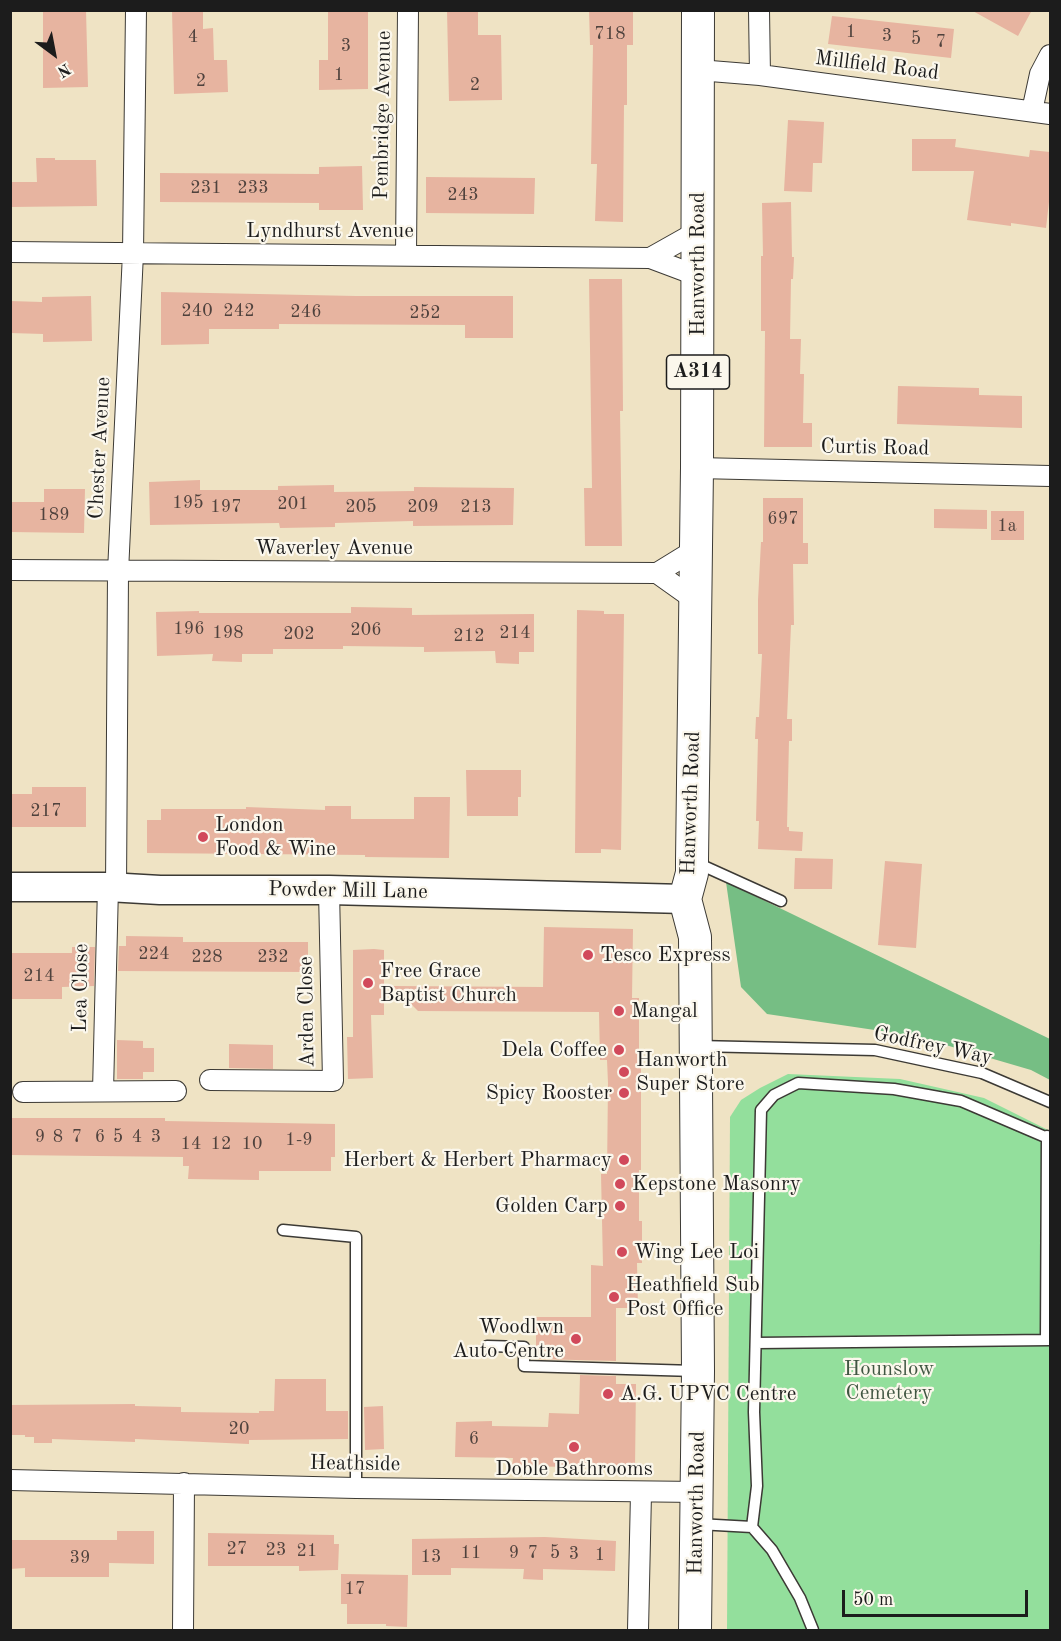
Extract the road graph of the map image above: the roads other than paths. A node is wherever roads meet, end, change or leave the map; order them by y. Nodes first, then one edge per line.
1 (136, 10) edge
2 (408, 10) edge
3 (698, 10) edge
4 (759, 10) edge
5 (1050, 55) edge
6 (698, 70) junction
7 (760, 75) junction
8 (1041, 112) edge
9 (698, 231) junction
10 (10, 252) edge
11 (133, 253) junction
12 (406, 255) junction
13 (650, 258) junction
14 (698, 276) junction
15 (698, 468) junction
16 (1050, 476) edge
17 (696, 549) junction
18 (10, 570) edge
19 (118, 572) junction
20 (657, 573) junction
21 (695, 600) junction
22 (692, 861) junction
23 (10, 887) edge
24 (112, 887) junction
25 (329, 890) junction
26 (684, 899) junction
27 (781, 901) dead end
28 (694, 1046) junction
29 (210, 1080) dead end
30 (103, 1091) junction
31 (176, 1091) dead end
32 (22, 1092) dead end
33 (1050, 1102) edge
34 (1049, 1138) edge
35 (284, 1230) dead end
36 (1048, 1340) edge
37 (756, 1343) junction
38 (487, 1346) dead end
39 (698, 1371) junction
40 (10, 1480) edge
41 (184, 1483) junction
42 (356, 1488) junction
43 (698, 1492) junction
44 (641, 1493) junction
45 (697, 1524) junction
46 (752, 1527) junction
47 (183, 1630) edge
48 (638, 1630) edge
49 (696, 1630) edge
50 (813, 1630) edge

1 - 11 street, Chester Avenue
2 - 12 street, Pembridge Avenue
3 - 6 main road, Hanworth Road / A314
4 - 7 street
5 - 8 street
6 - 7 street, Millfield Road
6 - 9 main road, Hanworth Road / A314
7 - 8 street, Millfield Road
9 - 13 street
9 - 14 main road, Hanworth Road / A314
10 - 11 street, Lyndhurst Avenue
11 - 12 street, Lyndhurst Avenue
11 - 19 street, Chester Avenue
12 - 13 street, Lyndhurst Avenue
13 - 14 street, Lyndhurst Avenue
14 - 15 main road, Hanworth Road / A314
15 - 16 street, Curtis Road
15 - 17 main road, Hanworth Road / A314
17 - 20 street
17 - 21 main road, Hanworth Road / A314
18 - 19 street, Waverley Avenue
19 - 20 street, Waverley Avenue
19 - 24 street, Chester Avenue
20 - 21 street
21 - 22 main road, Hanworth Road / A314
22 - 26 main road, Hanworth Road / A314
22 - 27 lane
23 - 24 street, Powder Mill Lane
24 - 25 street, Powder Mill Lane
24 - 30 street, Lea Close
25 - 26 street, Powder Mill Lane
25 - 29 street, Arden Close
26 - 28 main road, Hanworth Road
28 - 33 lane, Godfrey Way
28 - 39 main road, Hanworth Road
30 - 31 street
30 - 32 street
34 - 36 lane
34 - 37 lane
35 - 42 lane
36 - 37 lane
37 - 46 lane
38 - 39 lane
39 - 43 main road, Hanworth Road
40 - 41 street, Heathside
41 - 42 street, Heathside
41 - 47 street
42 - 44 street, Heathside
43 - 44 street, Heathside
43 - 45 main road, Hanworth Road
44 - 48 street
45 - 46 lane
45 - 49 main road, Hanworth Road
46 - 50 lane

